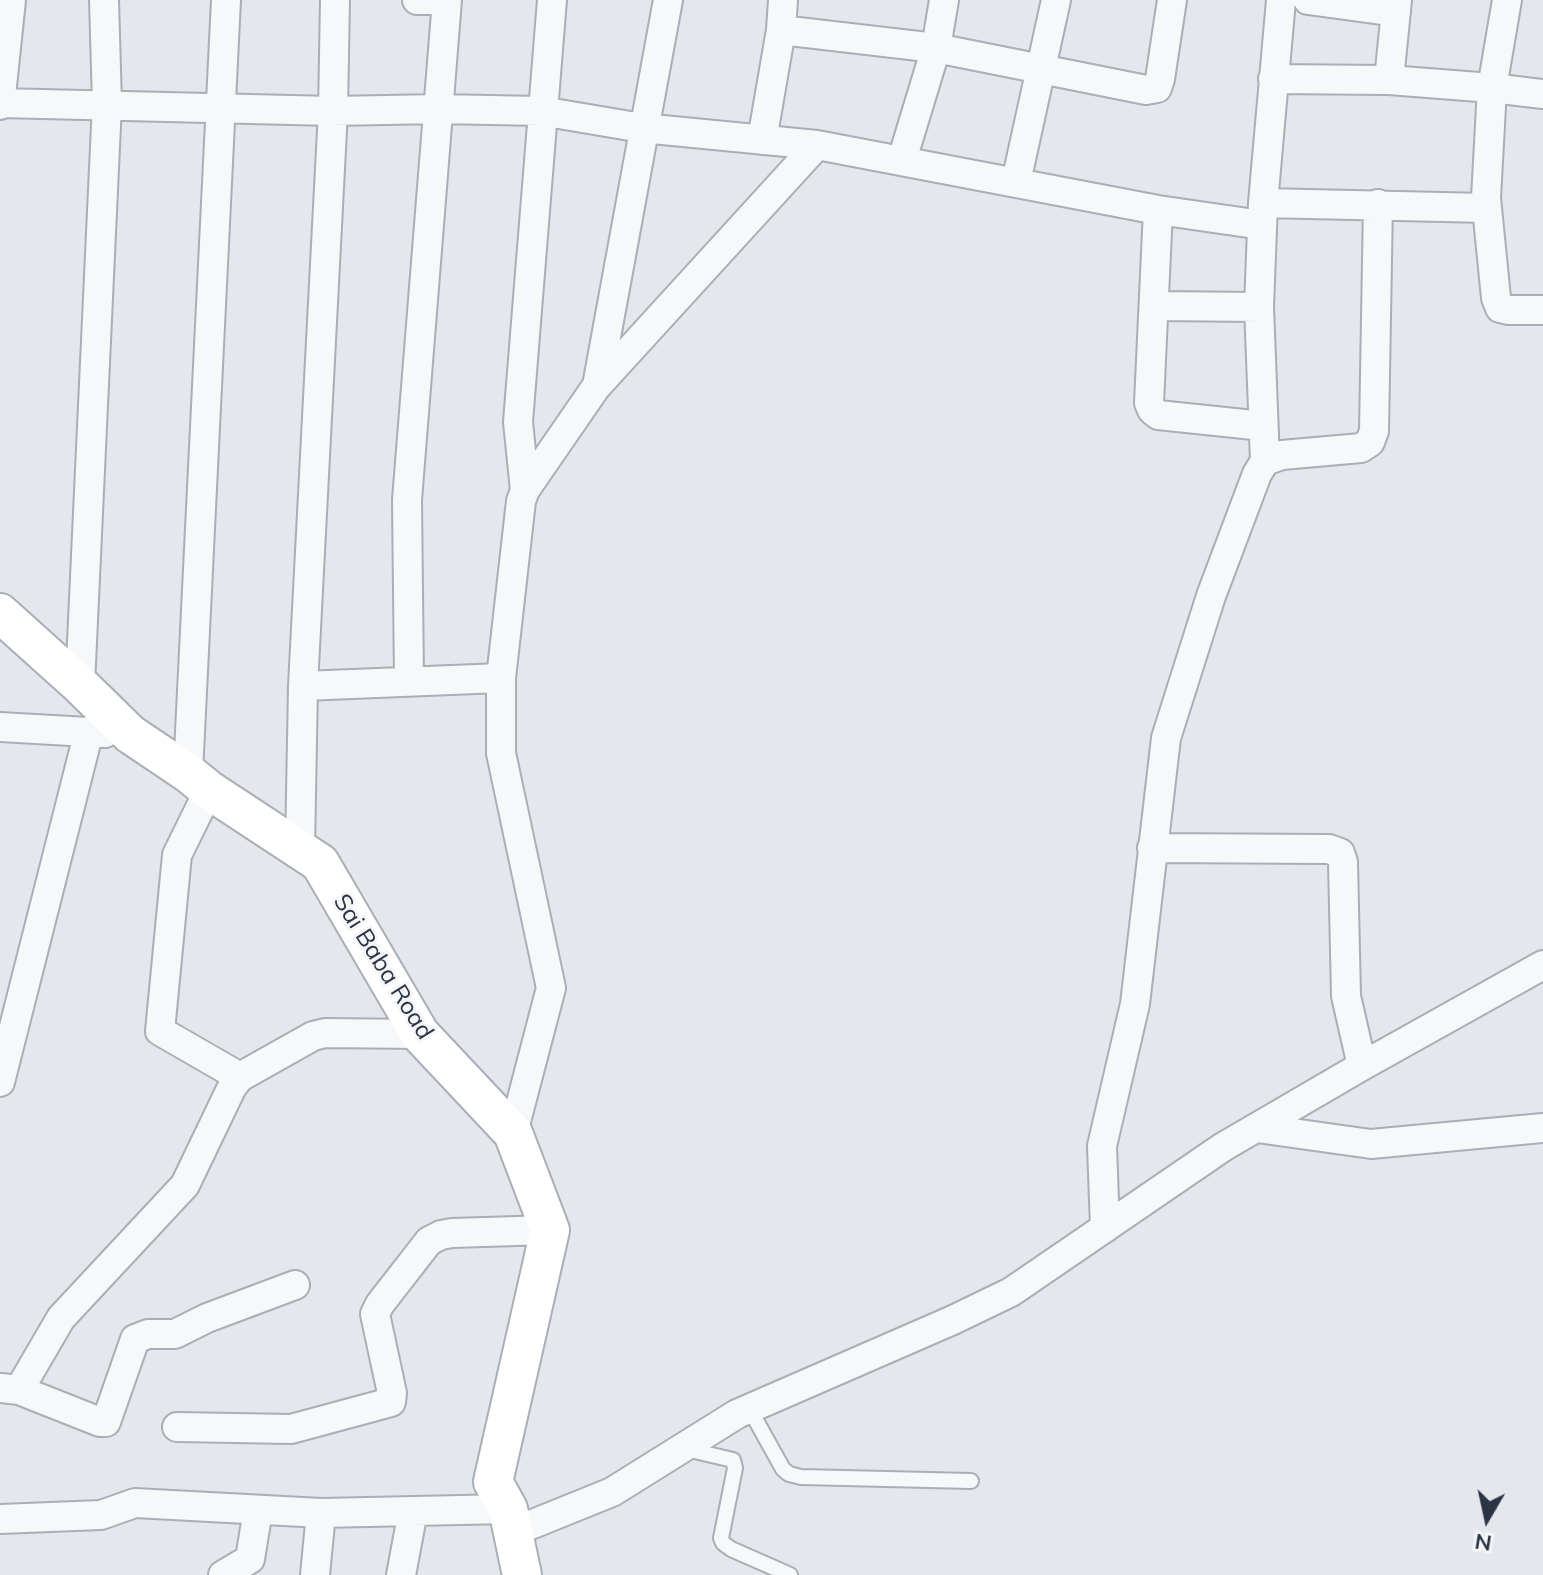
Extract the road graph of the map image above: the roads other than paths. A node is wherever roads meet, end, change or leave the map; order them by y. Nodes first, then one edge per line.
1 (11, 0) edge
2 (104, 0) edge
3 (226, 0) edge
4 (335, 0) edge
5 (417, 0) edge
6 (447, 0) edge
7 (552, 0) edge
8 (668, 0) edge
9 (783, 0) edge
10 (944, 0) edge
11 (1056, 0) edge
12 (1172, 0) edge
13 (1281, 0) edge
14 (1308, 0) edge
15 (1507, 0) edge
16 (1397, 6) edge
17 (781, 30) junction
18 (936, 48) junction
19 (1042, 69) junction
20 (1273, 79) junction
21 (1389, 80) junction
22 (1492, 88) junction
23 (1543, 94) edge
24 (0, 104) edge
25 (107, 104) junction
26 (438, 109) junction
27 (220, 110) junction
28 (333, 111) junction
29 (541, 111) junction
30 (642, 128) junction
31 (762, 140) junction
32 (817, 145) junction
33 (902, 160) junction
34 (1016, 182) junction
35 (1378, 204) junction
36 (1487, 208) junction
37 (1158, 210) junction
38 (1263, 214) junction
39 (1154, 306) junction
40 (1259, 307) junction
41 (1543, 310) edge
42 (596, 387) junction
43 (1263, 426) junction
44 (1265, 461) junction
45 (525, 490) junction
46 (0, 613) edge
47 (501, 678) junction
48 (409, 680) junction
49 (80, 685) junction
50 (303, 686) junction
51 (0, 727) edge
52 (89, 731) junction
53 (130, 734) junction
54 (198, 782) junction
55 (300, 848) junction
56 (1152, 848) junction
57 (1543, 965) edge
58 (420, 1034) junction
59 (1362, 1066) junction
60 (240, 1077) junction
61 (0, 1082) edge
62 (1257, 1128) junction
63 (1543, 1128) edge
64 (513, 1133) junction
65 (1105, 1228) junction
66 (550, 1230) junction
67 (295, 1285) dead end
68 (10, 1389) edge
69 (749, 1408) junction
70 (177, 1427) dead end
71 (683, 1448) junction
72 (971, 1481) dead end
73 (258, 1510) junction
74 (413, 1511) junction
75 (321, 1513) junction
76 (0, 1519) edge
77 (511, 1520) junction
78 (223, 1575) edge
79 (315, 1575) edge
80 (401, 1575) edge
81 (522, 1575) edge
82 (790, 1575) edge

1 - 24 street
2 - 25 street
3 - 27 street
4 - 28 street
5 - 6 street
6 - 26 street
7 - 29 street
8 - 30 street
9 - 17 street
10 - 18 street
11 - 19 street
12 - 19 street
13 - 20 street
14 - 16 street
15 - 22 street
16 - 21 street
17 - 18 street
17 - 31 street
18 - 19 street
18 - 33 street
19 - 34 street
20 - 21 street
20 - 38 street
21 - 22 street
22 - 23 street
22 - 36 street
24 - 25 street
25 - 27 street
25 - 49 street
26 - 28 street
26 - 29 street
26 - 48 street
27 - 28 street
27 - 54 street
28 - 50 street
29 - 30 street
29 - 45 street
30 - 31 street
30 - 42 street
31 - 32 street
32 - 33 street
32 - 42 street
33 - 34 street
34 - 37 street
35 - 36 street
35 - 38 street
35 - 44 street
36 - 41 street
37 - 38 street
37 - 39 street
38 - 40 street
39 - 40 street
39 - 43 street
40 - 43 street
42 - 45 street
43 - 44 street
44 - 56 street
45 - 47 street
46 - 49 street, Sai Baba Road
47 - 48 street
47 - 64 street
48 - 50 street
49 - 53 street, Sai Baba Road
50 - 55 street
51 - 52 street
52 - 53 street
52 - 61 street
53 - 54 street, Sai Baba Road
54 - 55 street, Sai Baba Road
54 - 60 street
55 - 58 street, Sai Baba Road
56 - 59 street
56 - 65 street
57 - 59 street
58 - 60 street
58 - 64 street, Sai Baba Road
59 - 62 street
60 - 68 street
62 - 63 street
62 - 65 street
64 - 66 street, Sai Baba Road
65 - 69 street
66 - 70 street
66 - 77 street
67 - 68 street
69 - 71 street
69 - 72 lane
71 - 77 street
71 - 82 lane
73 - 75 street
73 - 76 street
73 - 78 street
74 - 75 street
74 - 77 street
74 - 80 street
75 - 79 street
77 - 81 street

